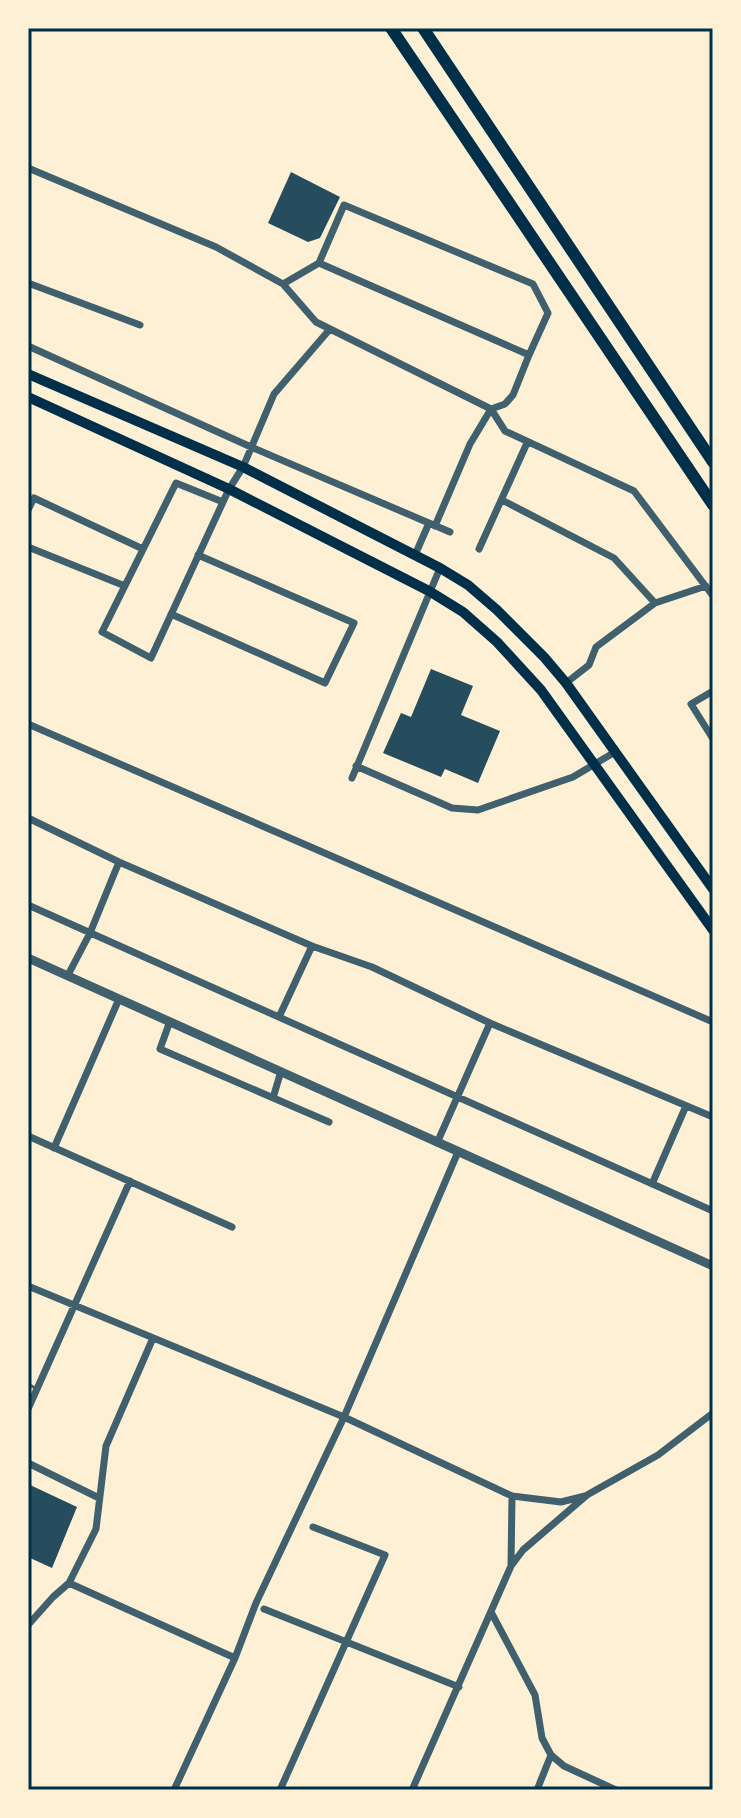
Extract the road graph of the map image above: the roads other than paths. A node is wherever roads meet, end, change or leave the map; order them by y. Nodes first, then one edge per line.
1 (391, 28) edge
2 (423, 28) edge
3 (30, 169) edge
4 (28, 180) edge
5 (319, 263) junction
6 (28, 283) edge
7 (283, 284) junction
8 (140, 325) dead end
9 (330, 329) junction
10 (28, 346) edge
11 (529, 355) junction
12 (28, 374) edge
13 (28, 397) edge
14 (491, 409) junction
15 (527, 443) junction
16 (251, 447) junction
17 (713, 462) edge
18 (243, 467) junction
19 (229, 489) junction
20 (502, 500) junction
21 (223, 502) junction
22 (713, 505) edge
23 (28, 510) edge
24 (432, 525) junction
25 (450, 532) dead end
26 (28, 547) edge
27 (143, 549) junction
28 (479, 549) dead end
29 (198, 555) junction
30 (415, 555) junction
31 (440, 568) junction
32 (125, 586) junction
33 (706, 586) junction
34 (429, 591) junction
35 (713, 596) edge
36 (655, 603) junction
37 (171, 614) junction
38 (566, 683) junction
39 (713, 691) edge
40 (28, 724) edge
41 (713, 739) edge
42 (615, 752) junction
43 (596, 764) junction
44 (356, 766) junction
45 (352, 778) dead end
46 (28, 818) edge
47 (119, 862) junction
48 (713, 889) edge
49 (28, 905) edge
50 (713, 930) edge
51 (90, 933) junction
52 (312, 946) junction
53 (28, 958) edge
54 (68, 975) junction
55 (119, 999) junction
56 (279, 1017) junction
57 (170, 1021) junction
58 (713, 1022) edge
59 (490, 1023) junction
60 (281, 1071) junction
61 (273, 1098) junction
62 (458, 1098) junction
63 (686, 1106) junction
64 (713, 1117) edge
65 (329, 1122) dead end
66 (28, 1136) edge
67 (437, 1143) junction
68 (54, 1148) junction
69 (458, 1152) junction
70 (130, 1181) junction
71 (652, 1184) junction
72 (713, 1211) edge
73 (232, 1227) dead end
74 (713, 1266) edge
75 (28, 1286) edge
76 (73, 1305) junction
77 (153, 1338) junction
78 (28, 1384) edge
79 (37, 1389) junction
80 (28, 1409) edge
81 (713, 1413) edge
82 (344, 1417) junction
83 (28, 1463) edge
84 (587, 1495) junction
85 (512, 1496) junction
86 (99, 1498) junction
87 (313, 1527) dead end
88 (511, 1566) junction
89 (69, 1583) junction
90 (264, 1609) dead end
91 (491, 1612) junction
92 (28, 1625) edge
93 (347, 1643) junction
94 (235, 1658) junction
95 (459, 1687) junction
96 (551, 1755) junction
97 (174, 1790) edge
98 (280, 1790) edge
99 (412, 1790) edge
100 (537, 1790) edge
101 (616, 1790) edge

1 - 22 highway
2 - 17 highway
3 - 4 street
3 - 7 street
5 - 7 street
5 - 11 street
5 - 11 street
6 - 8 street
7 - 9 street
9 - 14 street
9 - 16 street
10 - 16 street
11 - 14 street
12 - 18 main road
13 - 19 main road
14 - 15 street
14 - 24 street
15 - 20 street
15 - 33 street
16 - 18 street
16 - 24 street
18 - 19 street
18 - 30 main road
19 - 21 street
19 - 34 main road
20 - 28 street
20 - 36 street
21 - 27 street
21 - 29 street
23 - 27 street
24 - 25 street
24 - 30 street
26 - 32 street
27 - 32 street
29 - 37 street
29 - 37 street
30 - 31 main road
31 - 34 street
31 - 38 main road
32 - 37 street
33 - 35 street
33 - 36 street
34 - 43 main road
34 - 44 street
36 - 38 street
38 - 42 main road
39 - 41 street
40 - 58 street
42 - 43 street
42 - 48 main road
43 - 44 street
43 - 50 main road
44 - 45 street
46 - 47 street
47 - 51 street
47 - 52 street
49 - 51 street
51 - 54 street
51 - 56 street
52 - 56 street
52 - 59 street
53 - 54 street
54 - 55 street
55 - 57 street
55 - 68 street
56 - 62 street
57 - 60 street
57 - 61 street
59 - 62 street
59 - 63 street
60 - 61 street
60 - 67 street
61 - 65 street
62 - 67 street
62 - 71 street
63 - 64 street
63 - 71 street
66 - 68 street
67 - 69 street
68 - 70 street
69 - 74 street
69 - 82 street
70 - 73 street
70 - 76 street
71 - 72 street
75 - 76 street
76 - 77 street
76 - 79 street
77 - 82 street
77 - 86 street
78 - 79 lane
79 - 80 street
81 - 84 street
82 - 85 street
82 - 94 street
83 - 86 street
84 - 85 street
84 - 88 street
85 - 88 street
86 - 89 street
87 - 93 street
88 - 91 street
89 - 92 street
89 - 94 street
90 - 93 street
91 - 95 street
91 - 96 street
93 - 95 street
93 - 98 street
94 - 97 street
95 - 99 street
96 - 100 street
96 - 101 street

